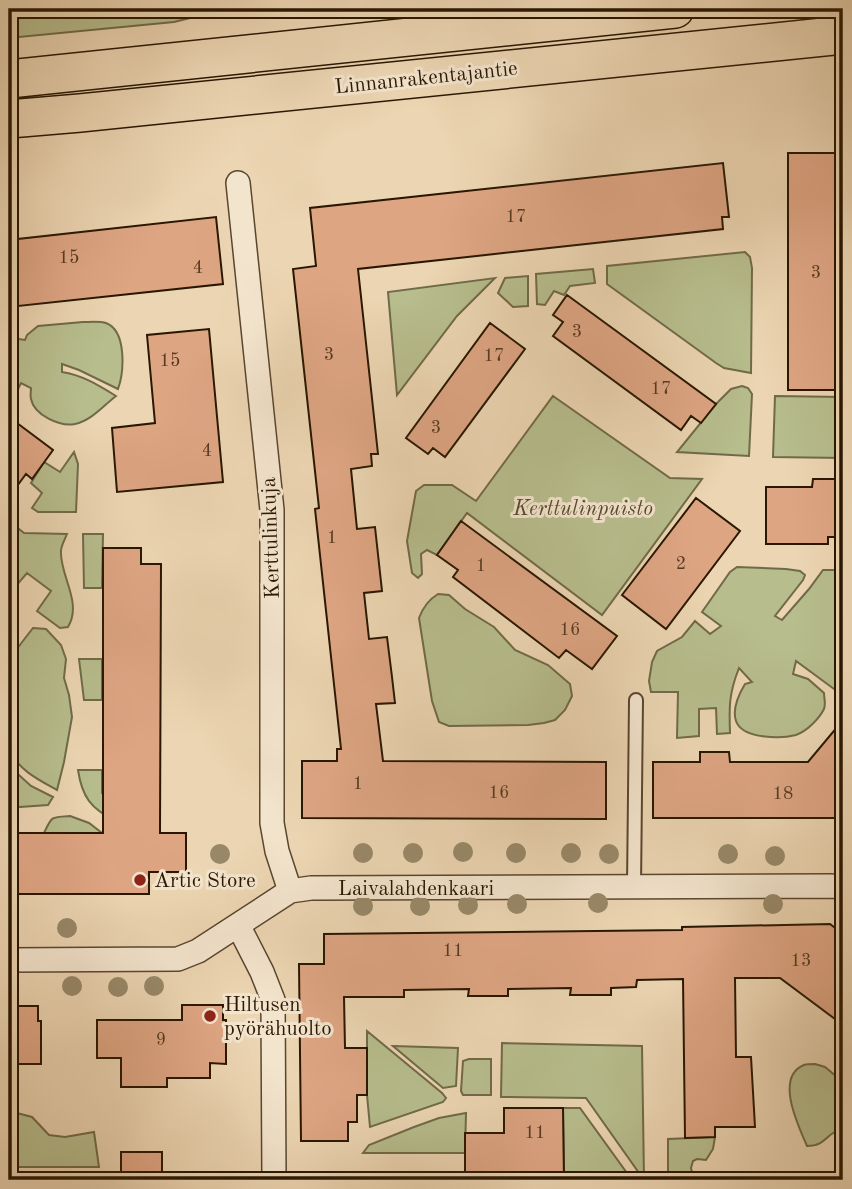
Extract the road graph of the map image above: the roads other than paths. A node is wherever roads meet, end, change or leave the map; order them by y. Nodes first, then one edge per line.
1 (675, 9) edge
2 (843, 35) edge
3 (9, 79) edge
4 (9, 119) edge
5 (238, 183) dead end
6 (636, 700) dead end
7 (634, 887) junction
8 (843, 887) edge
9 (289, 891) junction
10 (238, 925) junction
11 (9, 960) edge
12 (274, 1180) edge

1 - 3 main road, Linnanrakentajantie
2 - 4 main road, Linnanrakentajantie
5 - 9 street, Kerttulinkuja
6 - 7 lane
7 - 8 street, Laivalahdenkaari
7 - 9 street, Laivalahdenkaari
9 - 10 street, Laivalahdenkaari
10 - 11 street, Laivalahdenkaari
10 - 12 street

